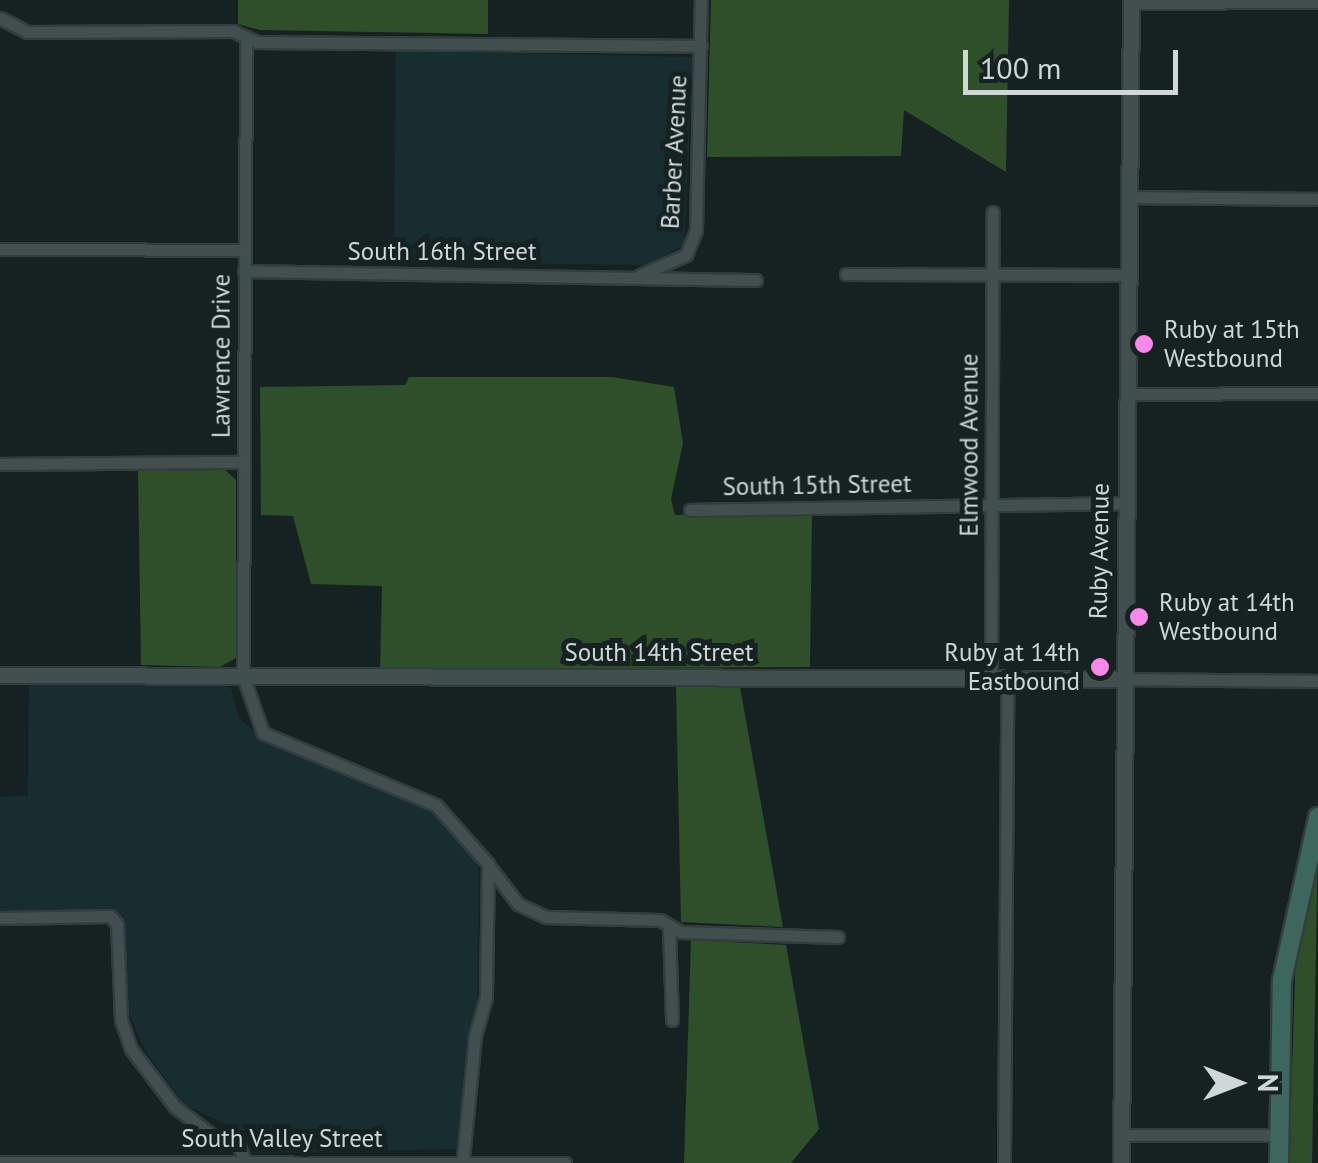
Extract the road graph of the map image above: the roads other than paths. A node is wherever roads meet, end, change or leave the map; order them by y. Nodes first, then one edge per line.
1 (702, 0) edge
2 (1131, 1) edge
3 (1318, 2) edge
4 (0, 18) edge
5 (246, 36) junction
6 (701, 46) junction
7 (1127, 197) junction
8 (1318, 199) edge
9 (993, 212) dead end
10 (0, 249) edge
11 (243, 250) junction
12 (244, 272) junction
13 (846, 274) dead end
14 (640, 275) junction
15 (993, 275) junction
16 (1126, 275) junction
17 (756, 280) dead end
18 (1318, 393) edge
19 (1126, 394) junction
20 (244, 462) junction
21 (0, 464) edge
22 (1125, 503) junction
23 (991, 504) junction
24 (690, 510) dead end
25 (0, 676) edge
26 (243, 676) junction
27 (999, 678) junction
28 (1122, 679) junction
29 (1318, 681) edge
30 (1318, 817) edge
31 (488, 864) junction
32 (0, 918) edge
33 (669, 929) junction
34 (838, 936) dead end
35 (672, 1020) dead end
36 (1122, 1135) junction
37 (1278, 1135) junction
38 (463, 1159) junction
39 (0, 1162) edge
40 (246, 1162) edge
41 (565, 1163) edge
42 (1004, 1163) edge
43 (1122, 1163) edge
44 (1279, 1163) edge

1 - 6 street, Barber Avenue
2 - 3 street
2 - 7 street, Ruby Avenue
4 - 5 street
5 - 6 street
5 - 11 street, Lawrence Drive
6 - 14 street, Barber Avenue
7 - 8 street
7 - 16 street, Ruby Avenue
9 - 15 street, Elmwood Avenue
10 - 11 street
11 - 12 street, Lawrence Drive
12 - 14 street, South 16th Street
12 - 20 street, Lawrence Drive
13 - 15 street
14 - 17 street, South 16th Street
15 - 16 street
15 - 23 street, Elmwood Avenue
16 - 19 street, Ruby Avenue
18 - 19 street
19 - 22 street, Ruby Avenue
20 - 21 street
20 - 26 street, Lawrence Drive
22 - 23 street, South 15th Street
22 - 28 street, Ruby Avenue
23 - 24 street, South 15th Street
23 - 27 street, Elmwood Avenue
25 - 26 street, South 14th Street
26 - 27 street, South 14th Street
26 - 31 street, Lawrence Drive
27 - 28 street, South 14th Street
27 - 42 street, Elmwood Avenue
28 - 29 street, South 14th Street
28 - 36 street, Ruby Avenue
30 - 37 main road
31 - 33 street, Lawrence Drive
31 - 38 street
32 - 40 street
33 - 34 street, Lawrence Drive
33 - 35 street
36 - 37 street
36 - 43 street, Ruby Avenue
37 - 44 main road
38 - 40 street, South Valley Street
38 - 41 street, South Valley Street
39 - 40 street, South Valley Street

